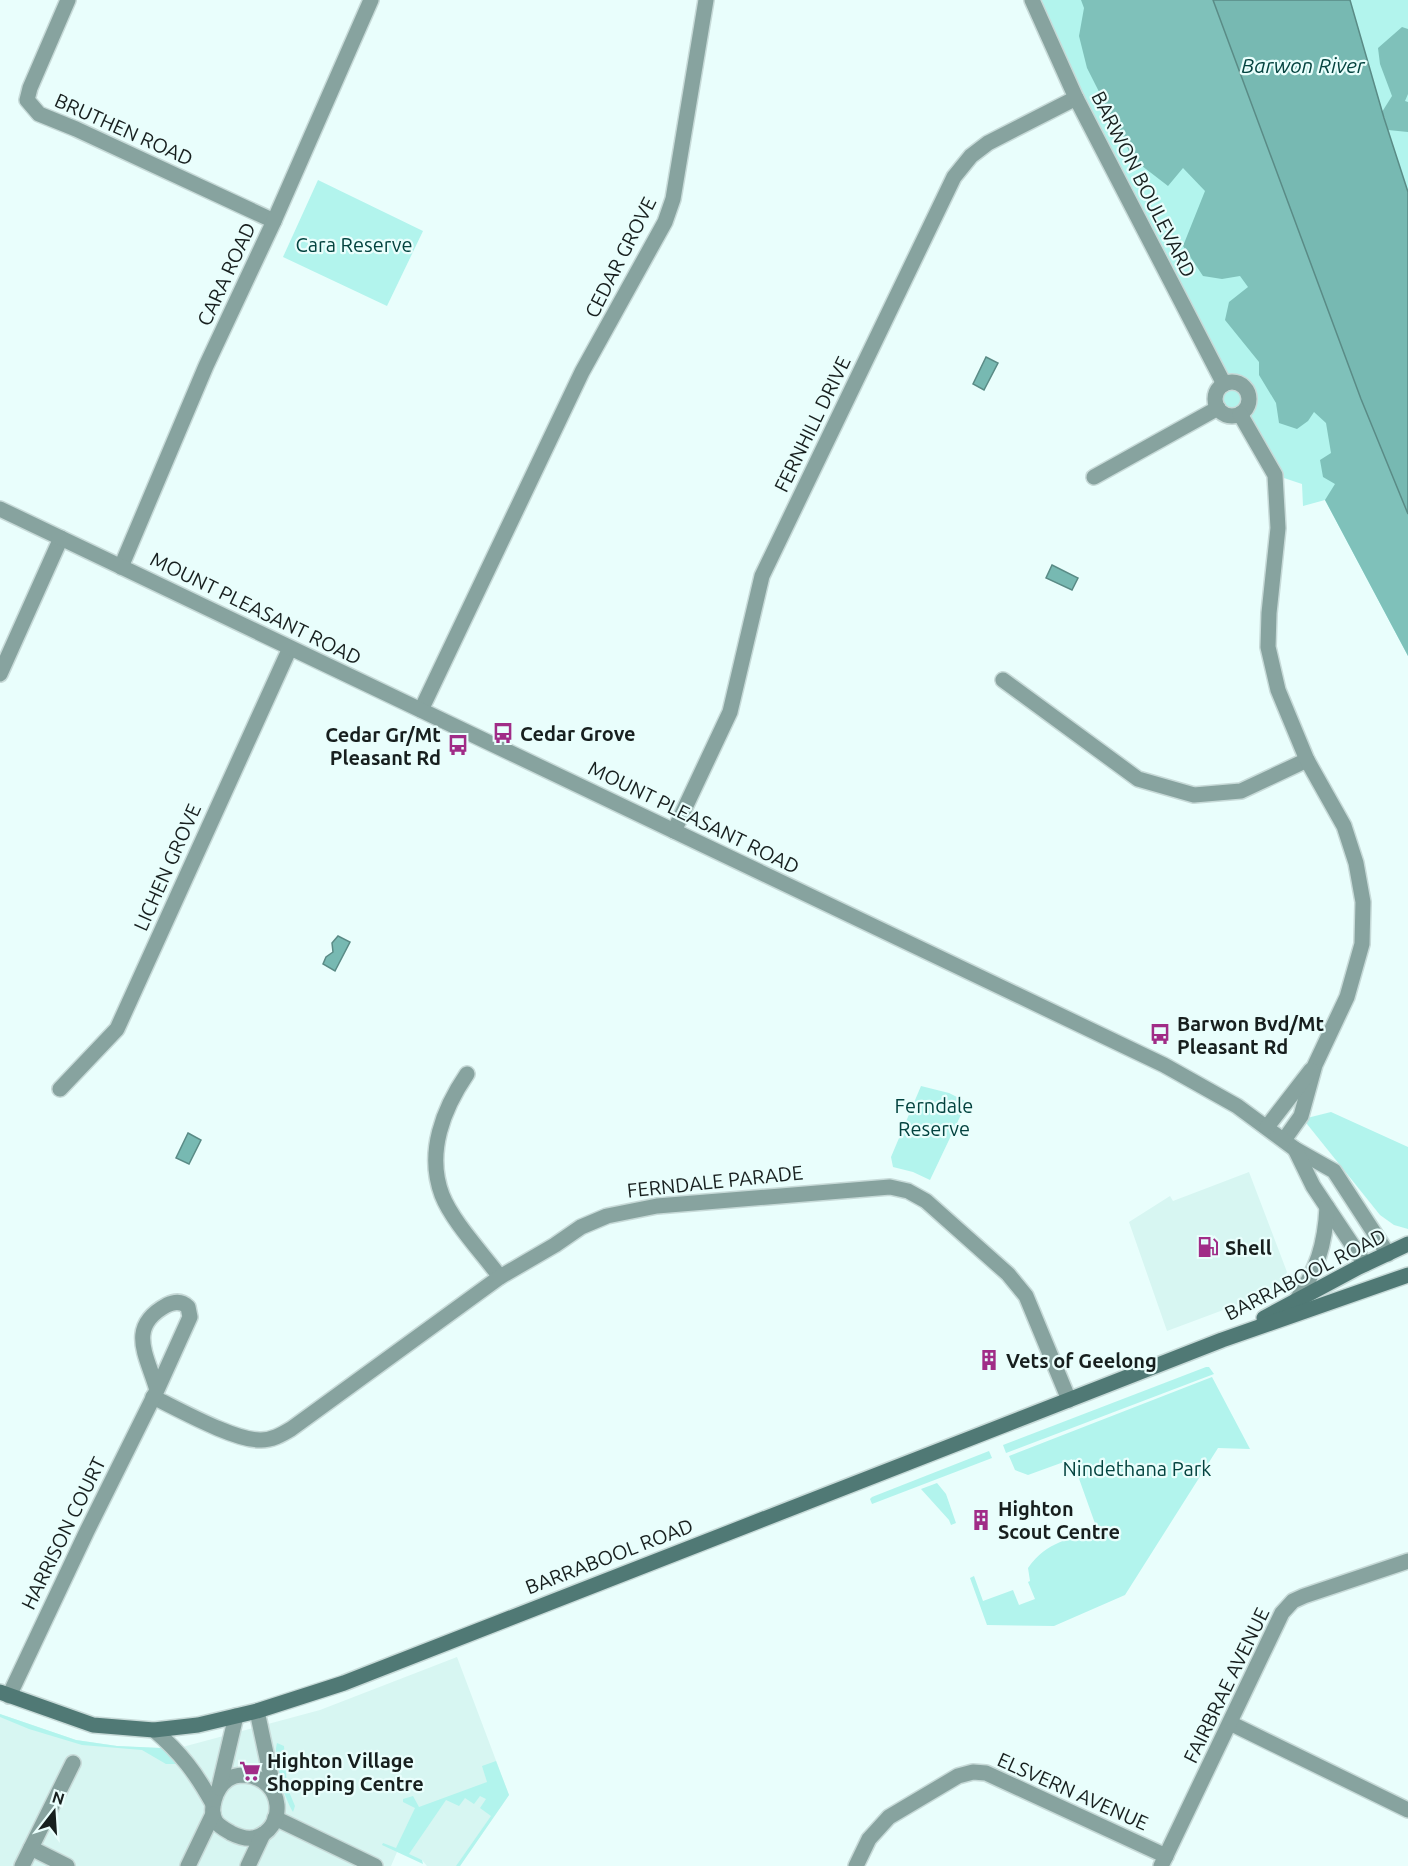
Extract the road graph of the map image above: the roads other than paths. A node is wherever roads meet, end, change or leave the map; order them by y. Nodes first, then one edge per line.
1 (68, 0) edge
2 (371, 0) edge
3 (706, 0) edge
4 (1032, 0) edge
5 (1076, 98) junction
6 (273, 221) junction
7 (1224, 384) junction
8 (1218, 408) junction
9 (1240, 414) junction
10 (1094, 477) dead end
11 (0, 509) edge
12 (61, 538) junction
13 (121, 567) junction
14 (290, 648) junction
15 (0, 674) edge
16 (1003, 680) dead end
17 (421, 710) junction
18 (1307, 760) junction
19 (674, 831) junction
20 (1315, 1065) junction
21 (467, 1074) dead end
22 (60, 1089) dead end
23 (1267, 1127) junction
24 (1290, 1145) junction
25 (1327, 1207) junction
26 (1408, 1244) edge
27 (1389, 1254) junction
28 (1365, 1264) junction
29 (1408, 1275) edge
30 (501, 1277) junction
31 (1386, 1283) junction
32 (1296, 1301) junction
33 (1222, 1340) junction
34 (155, 1393) junction
35 (1069, 1400) junction
36 (1408, 1561) edge
37 (5, 1694) edge
38 (257, 1712) junction
39 (236, 1716) junction
40 (1230, 1723) junction
41 (154, 1730) junction
42 (73, 1763) dead end
43 (219, 1788) junction
44 (275, 1796) junction
45 (213, 1809) junction
46 (1408, 1810) edge
47 (275, 1818) junction
48 (263, 1834) junction
49 (31, 1848) junction
50 (1163, 1861) edge
51 (22, 1866) edge
52 (68, 1866) edge
53 (188, 1866) edge
54 (248, 1866) edge
55 (375, 1866) edge
56 (856, 1866) edge

1 - 6 street, BRUTHEN ROAD
2 - 6 street, CARA ROAD
3 - 17 street, CEDAR GROVE
4 - 5 street, BARWON BOULEVARD
5 - 7 street, BARWON BOULEVARD
5 - 19 street, FERNHILL DRIVE
6 - 13 street, CARA ROAD
7 - 8 street
7 - 9 street
8 - 9 street
8 - 10 street
9 - 18 street
11 - 12 street, MOUNT PLEASANT ROAD
12 - 13 street, MOUNT PLEASANT ROAD
12 - 15 street
13 - 14 street, MOUNT PLEASANT ROAD
14 - 17 street, MOUNT PLEASANT ROAD
14 - 22 street, LICHEN GROVE
16 - 18 street
17 - 19 street, MOUNT PLEASANT ROAD
18 - 20 street
19 - 23 street, MOUNT PLEASANT ROAD
20 - 23 street
20 - 24 street
21 - 30 street
23 - 24 street, MOUNT PLEASANT ROAD
24 - 25 street, MOUNT PLEASANT ROAD
24 - 27 street, MOUNT PLEASANT ROAD
25 - 28 street, MOUNT PLEASANT ROAD
25 - 32 street
26 - 27 main road, BARRABOOL ROAD
27 - 28 main road, BARRABOOL ROAD
27 - 31 main road
28 - 31 main road
28 - 32 main road, BARRABOOL ROAD
29 - 31 main road, BARRABOOL ROAD
30 - 34 street, FERNDALE PARADE
30 - 35 street, FERNDALE PARADE
31 - 33 main road, BARRABOOL ROAD
32 - 33 main road, BARRABOOL ROAD
33 - 35 main road, BARRABOOL ROAD
34 - 34 street, HARRISON COURT
34 - 37 street, HARRISON COURT
35 - 38 main road, BARRABOOL ROAD
36 - 40 street, FAIRBRAE AVENUE
37 - 41 main road, BARRABOOL ROAD
38 - 39 main road, BARRABOOL ROAD
38 - 44 street
39 - 41 main road, BARRABOOL ROAD
39 - 43 street
40 - 46 street
40 - 50 street, FAIRBRAE AVENUE
41 - 45 street
42 - 49 street
43 - 44 street
43 - 45 street
44 - 47 street
45 - 48 street
45 - 53 street
47 - 48 street
47 - 55 street
48 - 54 street
49 - 51 street
49 - 52 street
50 - 56 street, ELSVERN AVENUE

